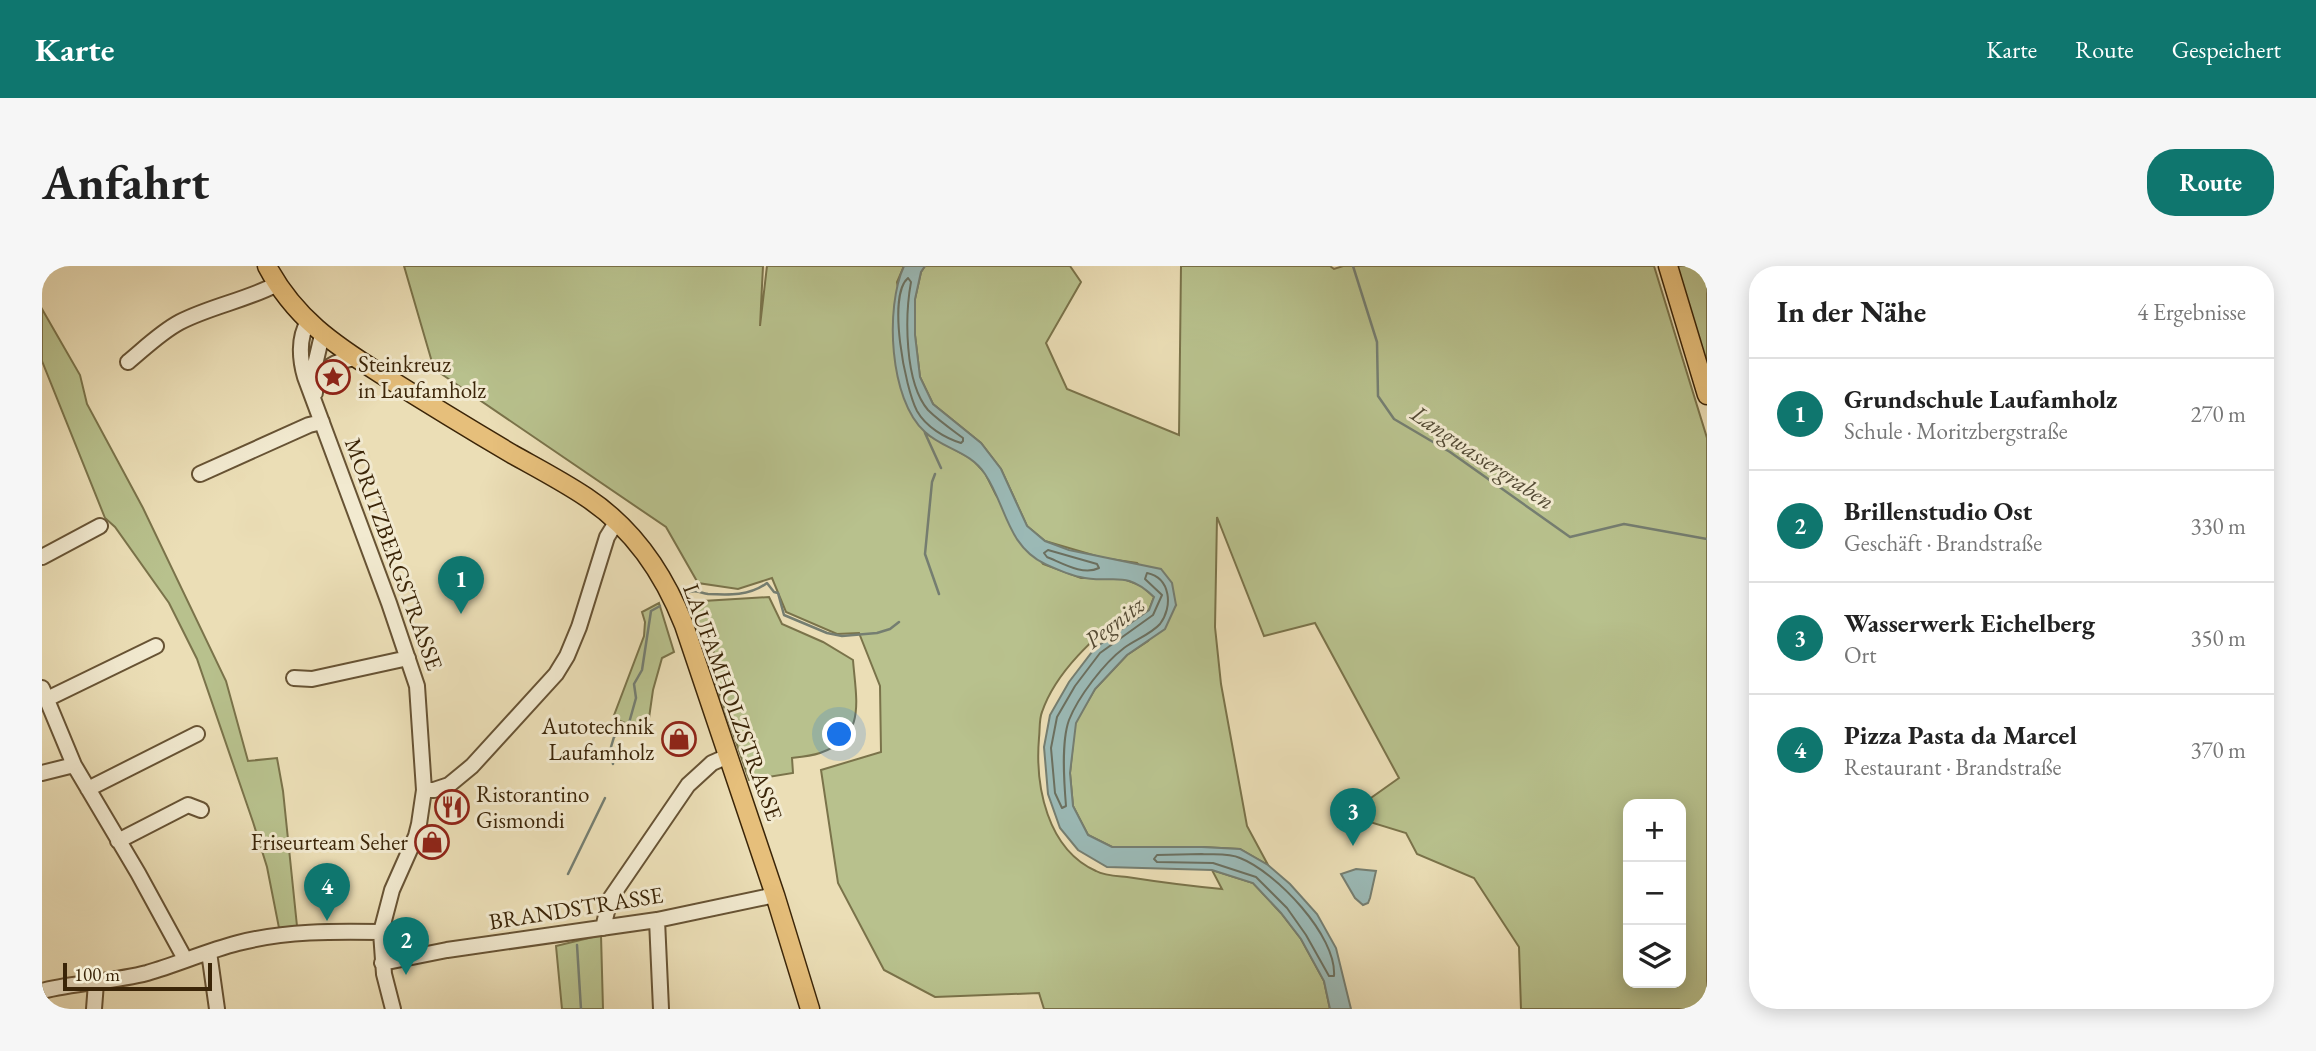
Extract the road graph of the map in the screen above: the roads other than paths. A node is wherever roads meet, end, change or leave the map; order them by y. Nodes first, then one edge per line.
1 (267, 266) edge
2 (1668, 266) edge
3 (277, 284) junction
4 (308, 322) junction
5 (323, 335) junction
6 (355, 358) junction
7 (128, 362) dead end
8 (315, 383) junction
9 (1707, 396) edge
10 (315, 401) junction
11 (322, 422) junction
12 (200, 474) dead end
13 (617, 521) junction
14 (100, 526) dead end
15 (42, 557) edge
16 (156, 646) dead end
17 (408, 657) junction
18 (294, 678) dead end
19 (44, 693) edge
20 (197, 734) dead end
21 (728, 756) junction
22 (74, 765) junction
23 (42, 773) edge
24 (88, 789) junction
25 (424, 790) junction
26 (201, 810) dead end
27 (118, 841) junction
28 (775, 895) junction
29 (657, 920) junction
30 (603, 928) junction
31 (381, 932) junction
32 (209, 952) junction
33 (185, 959) junction
34 (382, 963) junction
35 (96, 983) junction
36 (42, 991) edge
37 (94, 1009) edge
38 (217, 1009) edge
39 (393, 1009) edge
40 (661, 1009) edge
41 (810, 1009) edge

1 - 3 main road, LAUFAMHOLZSTRASSE
2 - 9 main road
3 - 4 main road, LAUFAMHOLZSTRASSE
3 - 7 street
4 - 5 main road, LAUFAMHOLZSTRASSE
4 - 10 street, MORITZBERGSTRASSE
5 - 6 main road, LAUFAMHOLZSTRASSE
5 - 8 street, MORITZBERGSTRASSE
6 - 8 street
6 - 13 main road, LAUFAMHOLZSTRASSE
8 - 10 street, MORITZBERGSTRASSE
10 - 11 street, MORITZBERGSTRASSE
11 - 12 street
11 - 17 street, MORITZBERGSTRASSE
13 - 21 main road, LAUFAMHOLZSTRASSE
13 - 25 street
14 - 15 street
16 - 19 street
17 - 18 street
17 - 25 street, MORITZBERGSTRASSE
19 - 22 street
20 - 24 street
21 - 28 main road, LAUFAMHOLZSTRASSE
21 - 30 street
22 - 23 street
22 - 24 street
24 - 27 street
25 - 31 street, MORITZBERGSTRASSE
26 - 27 street
27 - 33 street
28 - 29 street, BRANDSTRASSE
28 - 41 main road, LAUFAMHOLZSTRASSE
29 - 30 street, BRANDSTRASSE
29 - 40 street
30 - 34 street, BRANDSTRASSE
31 - 32 street
31 - 34 street, MORITZBERGSTRASSE
32 - 33 street
32 - 38 street
33 - 35 street
34 - 39 street, MORITZBERGSTRASSE
35 - 36 street
35 - 37 street

